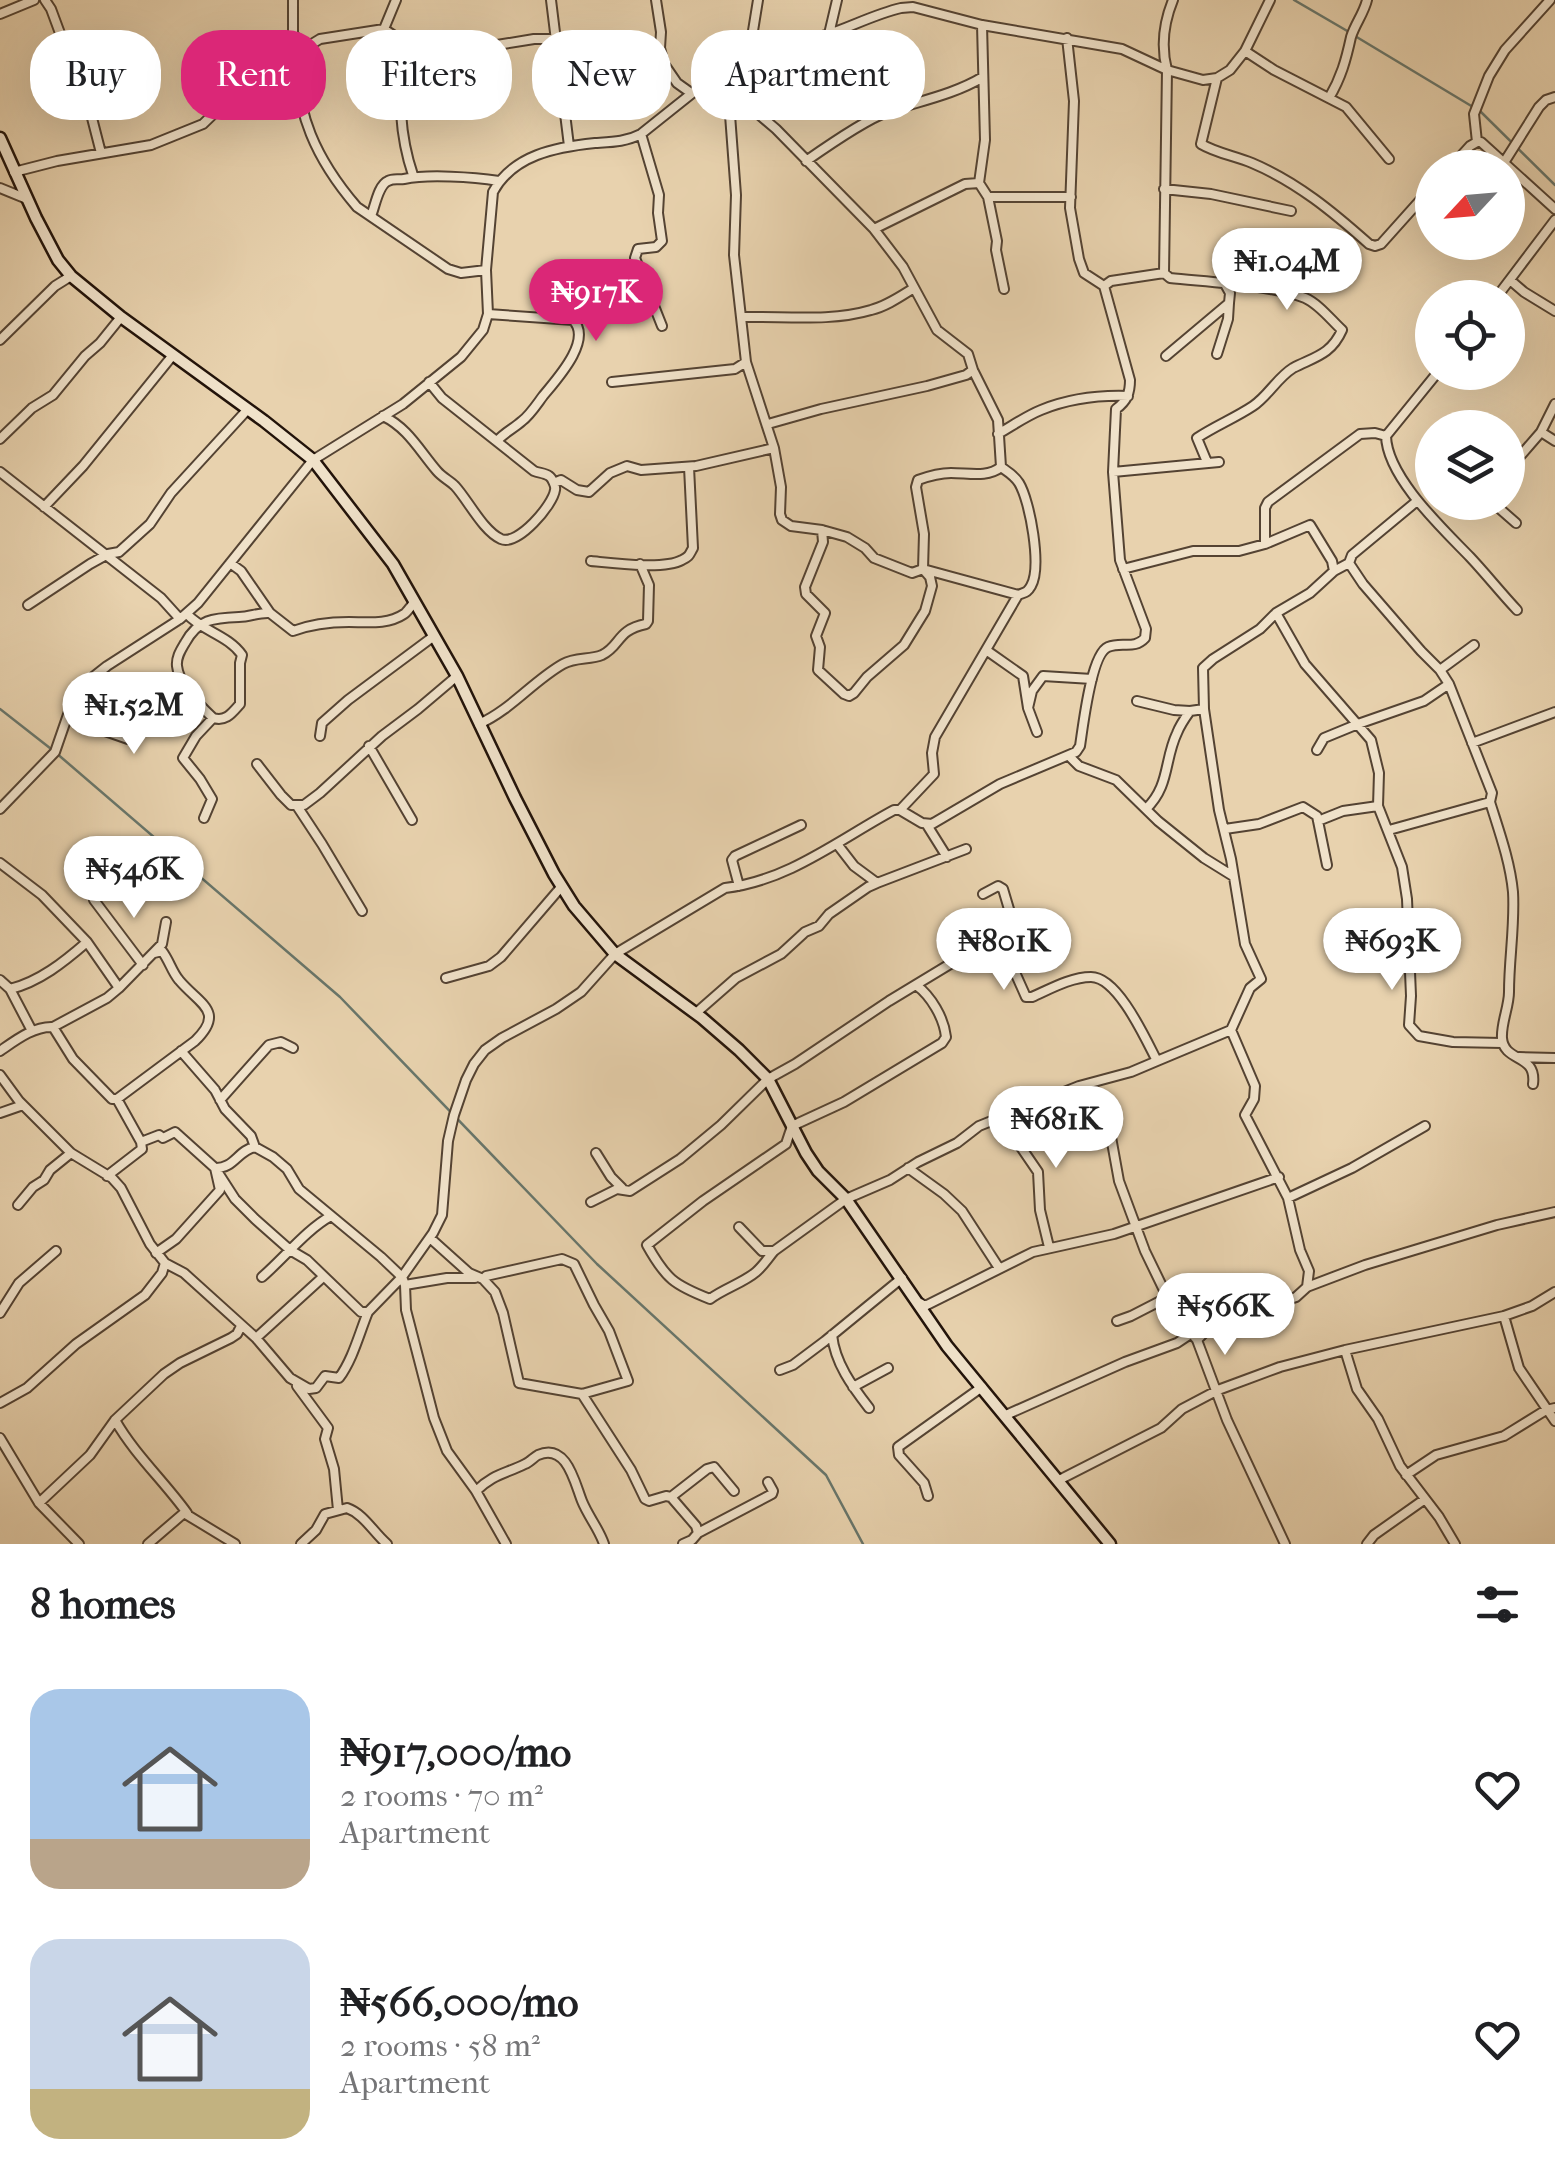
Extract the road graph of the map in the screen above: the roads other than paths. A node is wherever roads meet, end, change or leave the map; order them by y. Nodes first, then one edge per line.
1 (34, 0) edge
2 (45, 0) edge
3 (293, 0) edge
4 (396, 0) edge
5 (551, 0) edge
6 (656, 0) edge
7 (758, 0) edge
8 (837, 0) edge
9 (931, 0) edge
10 (1173, 0) edge
11 (1270, 0) edge
12 (1367, 0) edge
13 (1550, 0) edge
14 (928, 11) junction
15 (0, 14) edge
16 (982, 25) junction
17 (384, 28) junction
18 (293, 30) edge
19 (387, 30) edge
20 (555, 30) edge
21 (753, 30) edge
22 (830, 30) edge
23 (840, 30) edge
24 (326, 38) edge
25 (1067, 38) junction
26 (1244, 51) junction
27 (1168, 70) junction
28 (982, 77) junction
29 (1217, 78) junction
30 (691, 93) joint
31 (1555, 97) edge
32 (1329, 98) junction
33 (207, 120) edge
34 (306, 120) edge
35 (402, 120) edge
36 (566, 120) edge
37 (730, 120) edge
38 (765, 120) edge
39 (641, 134) junction
40 (0, 138) edge
41 (1477, 142) junction
42 (569, 146) junction
43 (1466, 150) edge
44 (1491, 150) edge
45 (1511, 150) edge
46 (101, 153) junction
47 (1389, 159) dead end
48 (806, 161) junction
49 (14, 172) junction
50 (414, 175) junction
51 (499, 180) junction
52 (1525, 180) edge
53 (978, 183) junction
54 (0, 188) edge
55 (1164, 189) junction
56 (988, 196) junction
57 (1070, 197) junction
58 (26, 199) junction
59 (1415, 206) edge
60 (1555, 208) edge
61 (1291, 212) dead end
62 (372, 216) junction
63 (1555, 220) edge
64 (874, 228) junction
65 (486, 270) junction
66 (1164, 272) junction
67 (71, 276) junction
68 (1510, 280) edge
69 (1224, 284) junction
70 (1104, 286) junction
71 (914, 288) junction
72 (1004, 289) dead end
73 (1525, 293) edge
74 (1229, 303) junction
75 (1555, 311) edge
76 (488, 314) junction
77 (121, 317) junction
78 (742, 317) junction
79 (662, 326) dead end
80 (0, 340) edge
81 (1217, 354) dead end
82 (173, 355) junction
83 (1166, 356) dead end
84 (746, 362) junction
85 (972, 370) junction
86 (429, 382) junction
87 (612, 382) dead end
88 (1423, 390) edge
89 (1128, 396) junction
90 (1555, 404) edge
91 (248, 409) junction
92 (382, 416) junction
93 (768, 424) junction
94 (1541, 432) junction
95 (998, 434) junction
96 (1386, 436) junction
97 (0, 439) edge
98 (1555, 441) edge
99 (497, 442) junction
100 (774, 448) junction
101 (1525, 450) edge
102 (314, 460) junction
103 (1207, 462) junction
104 (1218, 462) dead end
105 (689, 467) junction
106 (1000, 467) junction
107 (0, 472) edge
108 (1114, 472) junction
109 (554, 483) junction
110 (1415, 498) edge
111 (1415, 503) edge
112 (44, 506) junction
113 (1434, 520) edge
114 (1513, 520) edge
115 (1516, 523) dead end
116 (822, 530) junction
117 (1265, 544) junction
118 (108, 554) junction
119 (591, 561) dead end
120 (230, 563) junction
121 (1349, 563) junction
122 (640, 564) junction
123 (924, 569) junction
124 (1123, 570) junction
125 (1334, 571) junction
126 (1018, 595) junction
127 (414, 602) junction
128 (28, 605) dead end
129 (1517, 610) dead end
130 (270, 612) junction
131 (1276, 613) junction
132 (183, 617) junction
133 (196, 625) junction
134 (434, 636) junction
135 (1474, 645) dead end
136 (986, 650) junction
137 (1440, 670) junction
138 (456, 676) junction
139 (1092, 679) junction
140 (1449, 684) junction
141 (187, 689) junction
142 (1137, 701) dead end
143 (72, 703) junction
144 (1028, 708) junction
145 (1204, 709) junction
146 (1190, 711) junction
147 (1555, 712) edge
148 (213, 718) junction
149 (480, 724) junction
150 (1358, 724) junction
151 (1037, 732) dead end
152 (320, 736) dead end
153 (1472, 743) junction
154 (369, 746) junction
155 (1317, 750) dead end
156 (1069, 756) junction
157 (257, 764) dead end
158 (1490, 802) junction
159 (297, 806) junction
160 (1378, 806) junction
161 (0, 809) edge
162 (1146, 809) junction
163 (900, 810) junction
164 (204, 818) dead end
165 (412, 820) dead end
166 (1318, 821) junction
167 (801, 825) dead end
168 (927, 825) junction
169 (1225, 829) junction
170 (1389, 830) junction
171 (837, 844) junction
172 (966, 849) dead end
173 (947, 857) junction
174 (0, 862) edge
175 (1327, 865) dead end
176 (1233, 876) junction
177 (877, 883) junction
178 (562, 886) junction
179 (739, 886) junction
180 (983, 894) dead end
181 (94, 900) dead end
182 (362, 911) dead end
183 (166, 922) dead end
184 (87, 942) junction
185 (1005, 950) junction
186 (154, 953) junction
187 (615, 954) junction
188 (144, 965) junction
189 (446, 978) dead end
190 (0, 980) edge
191 (916, 985) junction
192 (119, 988) junction
193 (10, 989) junction
194 (696, 1014) junction
195 (53, 1027) junction
196 (1231, 1030) junction
197 (32, 1031) junction
198 (1502, 1043) junction
199 (293, 1048) dead end
200 (0, 1051) edge
201 (181, 1052) junction
202 (1520, 1056) junction
203 (1555, 1058) edge
204 (1157, 1061) junction
205 (0, 1075) edge
206 (768, 1079) junction
207 (1533, 1084) dead end
208 (117, 1100) junction
209 (220, 1100) junction
210 (23, 1105) junction
211 (0, 1113) edge
212 (1005, 1114) junction
213 (792, 1126) junction
214 (1426, 1126) dead end
215 (1111, 1138) dead end
216 (141, 1142) junction
217 (255, 1147) junction
218 (596, 1153) dead end
219 (71, 1154) junction
220 (215, 1168) junction
221 (908, 1168) junction
222 (107, 1176) junction
223 (1278, 1177) junction
224 (622, 1188) junction
225 (1288, 1198) junction
226 (846, 1199) junction
227 (591, 1202) dead end
228 (18, 1205) dead end
229 (1555, 1212) edge
230 (331, 1216) junction
231 (740, 1227) dead end
232 (1136, 1227) junction
233 (430, 1238) junction
234 (1049, 1248) junction
235 (56, 1250) dead end
236 (290, 1250) junction
237 (774, 1251) junction
238 (156, 1253) junction
239 (165, 1263) junction
240 (999, 1268) junction
241 (262, 1277) dead end
242 (323, 1277) junction
243 (902, 1278) junction
244 (482, 1279) junction
245 (403, 1281) junction
246 (1307, 1287) junction
247 (1555, 1292) edge
248 (1168, 1297) junction
249 (916, 1300) junction
250 (368, 1312) junction
251 (0, 1314) edge
252 (1504, 1316) junction
253 (1117, 1320) dead end
254 (241, 1326) junction
255 (832, 1335) junction
256 (1194, 1337) junction
257 (256, 1338) junction
258 (1344, 1350) junction
259 (888, 1368) dead end
260 (780, 1370) dead end
261 (290, 1378) junction
262 (853, 1387) junction
263 (982, 1387) junction
264 (1218, 1390) junction
265 (582, 1394) junction
266 (0, 1403) edge
267 (869, 1408) dead end
268 (1551, 1409) edge
269 (1006, 1416) junction
270 (115, 1420) junction
271 (1555, 1421) edge
272 (1, 1444) edge
273 (1406, 1475) junction
274 (1058, 1480) junction
275 (768, 1482) dead end
276 (476, 1491) junction
277 (734, 1491) dead end
278 (928, 1496) dead end
279 (671, 1497) junction
280 (1425, 1498) junction
281 (39, 1503) junction
282 (338, 1510) junction
283 (187, 1513) junction
284 (698, 1533) junction
285 (69, 1534) junction
286 (60, 1544) edge
287 (79, 1544) edge
288 (148, 1544) edge
289 (234, 1544) edge
290 (301, 1544) edge
291 (387, 1544) edge
292 (506, 1544) edge
293 (604, 1544) edge
294 (684, 1544) edge
295 (1110, 1544) edge
296 (1285, 1544) edge
297 (1367, 1544) edge
298 (1455, 1544) edge

1 - 15 street
2 - 46 street
3 - 18 street
4 - 17 street
5 - 20 street
6 - 30 street
7 - 21 street
8 - 22 street
9 - 14 street
10 - 27 street
11 - 26 street
12 - 32 street
13 - 41 street
14 - 16 street
14 - 23 street
16 - 25 street
16 - 28 street
17 - 19 street
17 - 24 street
25 - 27 street
25 - 57 street
26 - 29 street
26 - 32 street
27 - 29 street
27 - 55 street
28 - 48 street
28 - 53 street
29 - 59 street
30 - 39 street
31 - 45 street
32 - 47 street
33 - 46 street
34 - 62 street
35 - 50 street
36 - 42 street
37 - 78 street
38 - 48 street
39 - 42 street
39 - 79 street
40 - 49 street
41 - 43 street
41 - 44 street
42 - 51 street
46 - 49 street
48 - 64 street
49 - 58 street
50 - 51 street
50 - 62 street
51 - 65 street
52 - 60 street
53 - 56 street
53 - 64 street
54 - 58 street
55 - 61 street
55 - 66 street
56 - 57 street
56 - 72 street
57 - 70 street
58 - 67 street
62 - 65 street
63 - 68 street
64 - 71 street
65 - 76 street
66 - 69 street
66 - 70 street
67 - 77 street
67 - 80 street
69 - 74 street
69 - 103 street
70 - 89 street
71 - 78 street
71 - 85 street
73 - 75 street
74 - 81 street
74 - 83 street
76 - 86 street
76 - 99 street
77 - 82 street
77 - 97 street
78 - 84 street
82 - 91 street
82 - 112 street
84 - 87 street
84 - 93 street
85 - 93 street
85 - 95 street
86 - 92 street
86 - 99 street
88 - 96 street
89 - 95 street
89 - 108 street
90 - 94 street
91 - 102 street
91 - 118 street
92 - 102 street
92 - 109 street
93 - 100 street
94 - 98 street
94 - 101 street
95 - 106 street
96 - 110 street
96 - 117 street
99 - 109 street
100 - 105 street
100 - 116 street
102 - 120 street
102 - 127 street
103 - 104 street
103 - 108 street
105 - 109 street
105 - 122 street
106 - 123 street
106 - 126 street
107 - 112 street
108 - 124 street
111 - 121 street
112 - 118 street
113 - 129 street
114 - 115 street
116 - 123 street
116 - 123 street
117 - 124 street
117 - 125 street
118 - 128 street
118 - 132 street
119 - 122 street
120 - 130 street
120 - 132 street
121 - 125 street
121 - 137 street
122 - 149 street
123 - 126 street
124 - 139 street
125 - 131 street
126 - 136 street
127 - 130 street
127 - 134 street
130 - 133 street
131 - 145 street
131 - 150 street
132 - 133 street
132 - 143 street
133 - 141 street
133 - 148 street
134 - 138 street
134 - 152 street
135 - 137 street
136 - 144 street
136 - 163 street
137 - 140 street
138 - 149 street
138 - 154 street
139 - 144 street
139 - 156 street
140 - 150 street
140 - 153 street
141 - 143 street
141 - 148 street
142 - 146 street
143 - 161 street
144 - 151 street
145 - 146 street
145 - 169 street
146 - 162 street
147 - 153 street
148 - 164 street
149 - 178 street
150 - 155 street
150 - 160 street
153 - 158 street
154 - 159 street
154 - 165 street
156 - 162 street
156 - 168 street
157 - 159 street
158 - 170 street
158 - 198 street
159 - 182 street
160 - 166 street
160 - 170 street
162 - 176 street
163 - 168 street
163 - 171 street
166 - 169 street
166 - 175 street
167 - 179 street
168 - 173 street
169 - 176 street
170 - 198 street
171 - 177 street
171 - 179 street
172 - 173 street
173 - 177 street
174 - 184 street
176 - 196 street
177 - 194 street
178 - 187 street
178 - 189 street
179 - 187 street
180 - 185 street
181 - 188 street
183 - 186 street
184 - 192 street
184 - 193 street
185 - 191 street
185 - 204 street
186 - 188 street
186 - 201 street
187 - 194 street
187 - 233 street
188 - 192 street
190 - 193 street
191 - 206 street
191 - 213 street
192 - 195 street
193 - 197 street
194 - 206 street
195 - 197 street
195 - 208 street
196 - 204 street
196 - 223 street
197 - 200 street
198 - 202 street
199 - 209 street
201 - 208 street
201 - 209 street
202 - 203 street
202 - 207 street
204 - 212 street
205 - 210 street
206 - 213 street
206 - 224 street
208 - 216 street
209 - 217 street
210 - 211 street
210 - 219 street
212 - 221 street
212 - 234 street
213 - 226 street
213 - 237 street
214 - 225 street
215 - 232 street
216 - 220 street
216 - 222 street
217 - 220 street
217 - 230 street
218 - 224 street
219 - 222 street
219 - 228 street
220 - 236 street
220 - 238 street
221 - 226 street
221 - 240 street
222 - 238 street
223 - 225 street
223 - 232 street
224 - 227 street
225 - 246 street
226 - 237 street
226 - 243 street
229 - 246 street
230 - 236 street
230 - 245 street
231 - 237 street
232 - 234 street
232 - 248 street
233 - 244 street
233 - 245 street
234 - 240 street
235 - 251 street
236 - 241 street
236 - 242 street
238 - 239 street
239 - 254 street
239 - 266 street
240 - 249 street
242 - 250 street
242 - 257 street
243 - 249 street
243 - 255 street
244 - 245 street
244 - 265 street
244 - 265 street
245 - 250 street
245 - 276 street
246 - 256 street
247 - 252 street
248 - 253 street
248 - 256 street
249 - 263 street
250 - 261 street
252 - 258 street
252 - 268 street
254 - 257 street
254 - 270 street
255 - 260 street
255 - 262 street
256 - 264 street
256 - 269 street
257 - 261 street
258 - 264 street
258 - 273 street
259 - 262 street
261 - 282 street
262 - 267 street
263 - 269 street
263 - 278 street
264 - 274 street
264 - 296 street
265 - 279 street
268 - 271 street
268 - 273 street
269 - 274 street
270 - 281 street
270 - 283 street
272 - 281 street
273 - 280 street
274 - 295 street
275 - 284 street
276 - 292 street
276 - 293 street
277 - 279 street
279 - 284 street
280 - 297 street
280 - 298 street
281 - 285 street
282 - 290 street
282 - 291 street
283 - 288 street
283 - 289 street
284 - 294 street
285 - 286 street
285 - 287 street

